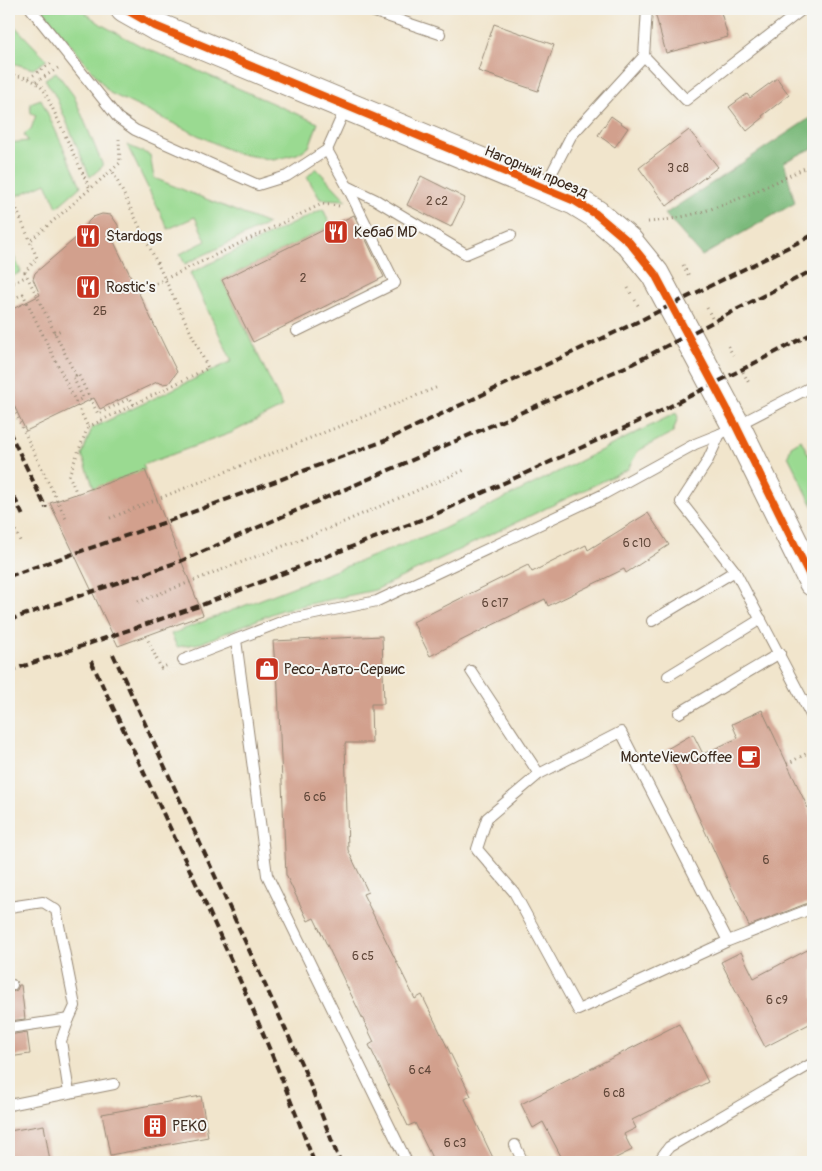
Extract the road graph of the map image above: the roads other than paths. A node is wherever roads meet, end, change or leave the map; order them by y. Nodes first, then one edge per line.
1 (32, 9) edge
2 (125, 9) edge
3 (366, 9) edge
4 (646, 9) edge
5 (803, 9) edge
6 (440, 34) dead end
7 (644, 56) junction
8 (346, 106) junction
9 (327, 150) junction
10 (348, 186) junction
11 (544, 188) junction
12 (511, 235) dead end
13 (297, 331) dead end
14 (813, 386) edge
15 (728, 430) junction
16 (735, 571) junction
17 (813, 582) edge
18 (761, 619) junction
19 (652, 621) dead end
20 (236, 640) junction
21 (780, 653) junction
22 (183, 660) dead end
23 (471, 671) dead end
24 (668, 676) dead end
25 (679, 713) dead end
26 (813, 719) edge
27 (539, 774) junction
28 (9, 907) edge
29 (813, 908) edge
30 (728, 941) junction
31 (69, 1019) junction
32 (9, 1028) edge
33 (813, 1063) edge
34 (114, 1084) dead end
35 (69, 1093) junction
36 (9, 1105) edge
37 (515, 1145) dead end
38 (407, 1162) edge
39 (523, 1162) edge
40 (658, 1162) edge

1 - 9 lane
2 - 8 street, Нагорный проезд
3 - 6 lane
4 - 7 lane
5 - 7 lane
7 - 11 lane
8 - 9 lane
8 - 11 street, Нагорный проезд
9 - 10 lane
10 - 12 lane
10 - 13 lane
11 - 15 street, Нагорный проезд
14 - 15 lane
15 - 16 lane
15 - 17 street, Нагорный проезд
15 - 20 lane
16 - 18 lane
16 - 19 lane
18 - 21 lane
18 - 24 lane
20 - 22 lane
20 - 38 lane
21 - 25 lane
21 - 26 lane
23 - 27 lane
27 - 30 lane
27 - 30 lane
28 - 31 lane
29 - 30 lane
31 - 32 lane
31 - 35 lane
33 - 40 lane
34 - 35 lane
35 - 36 lane
37 - 39 lane

